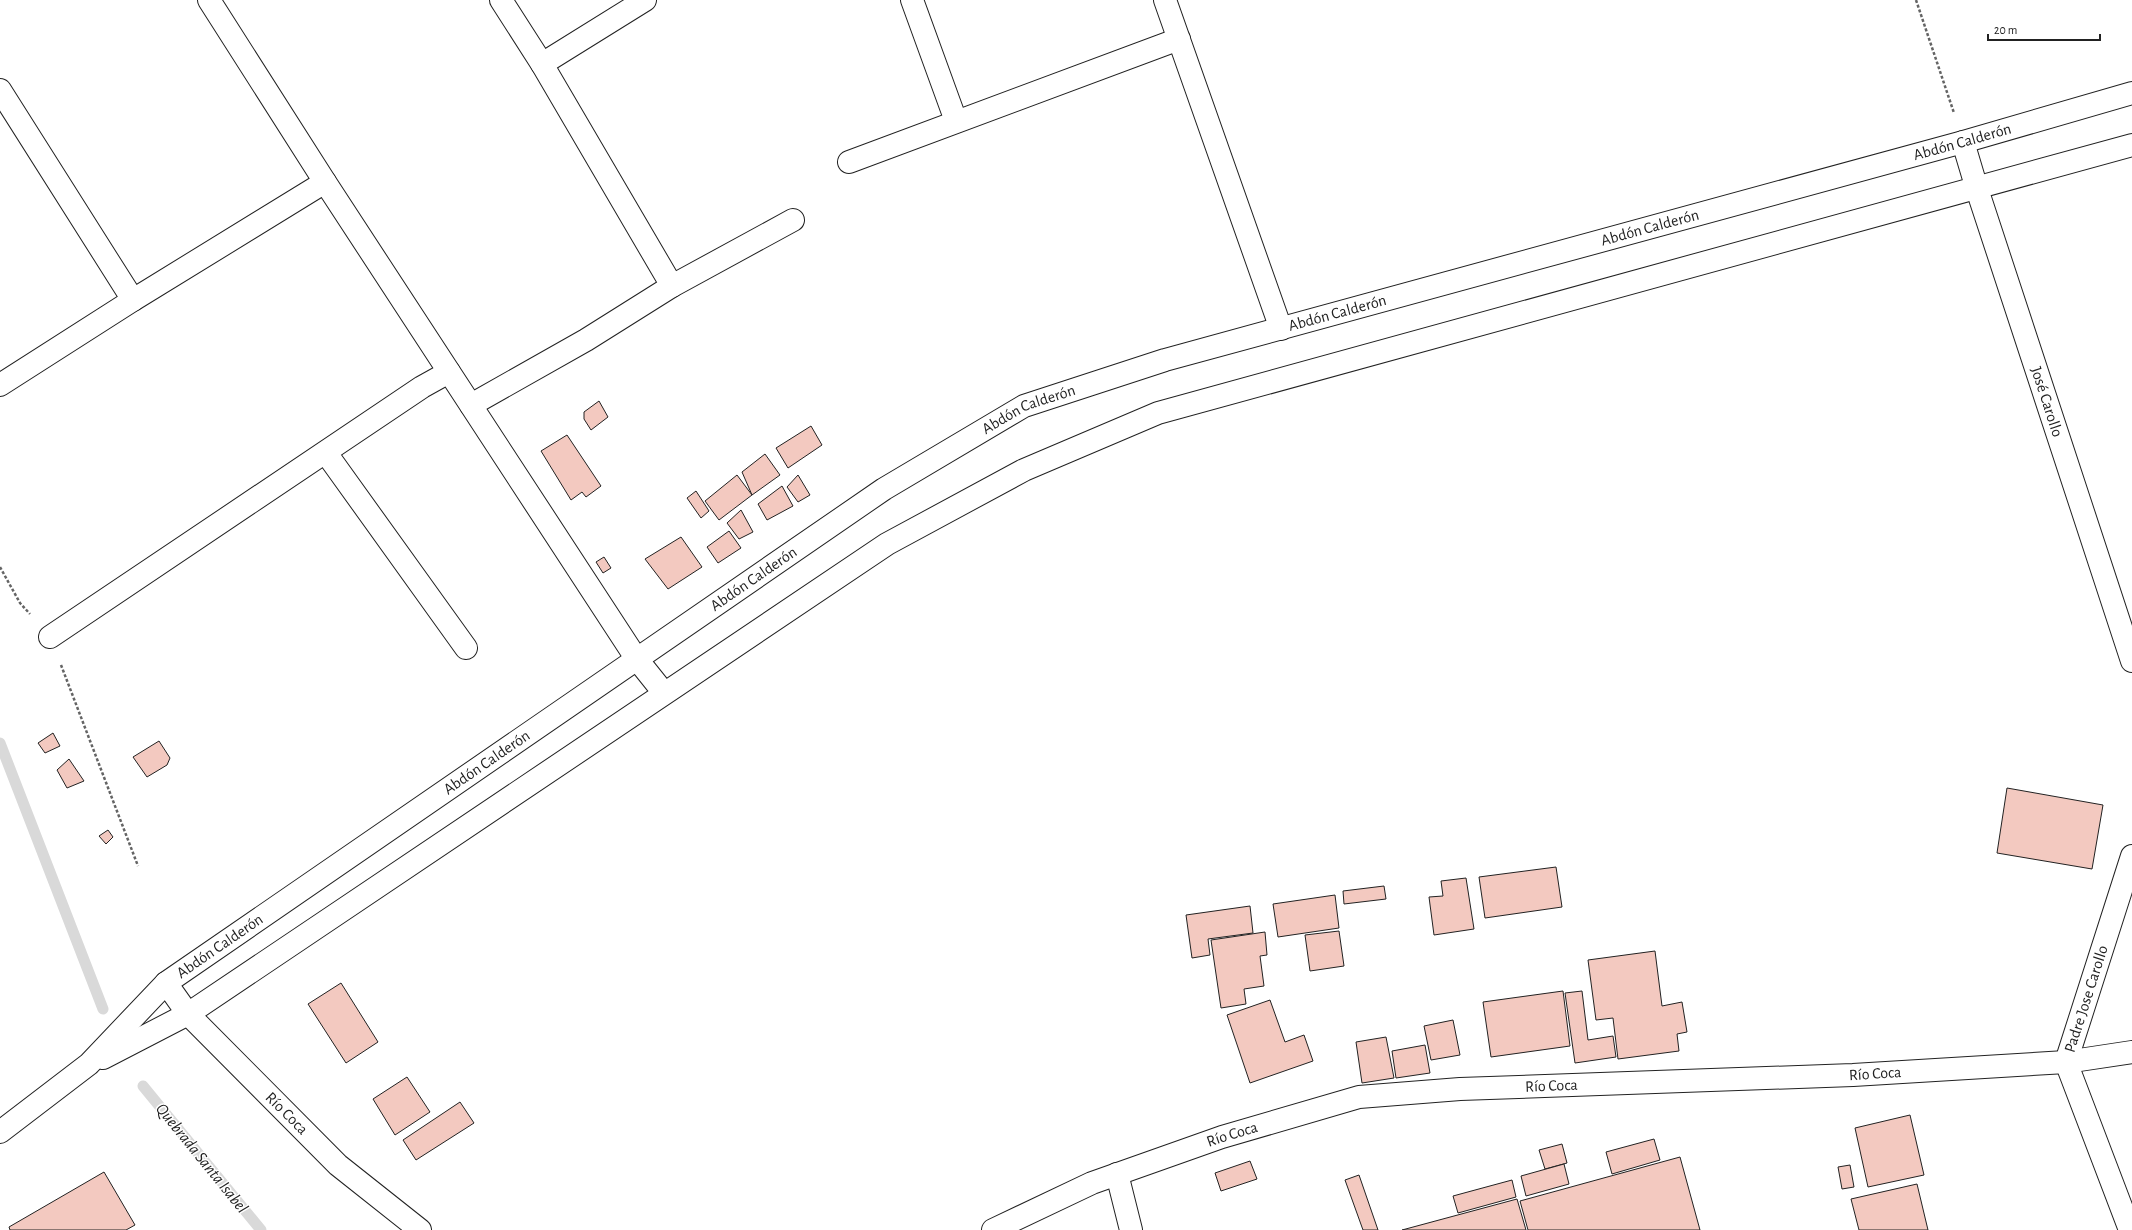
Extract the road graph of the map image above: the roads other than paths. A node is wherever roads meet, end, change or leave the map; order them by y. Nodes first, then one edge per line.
1 (209, 0) edge
2 (500, 0) edge
3 (645, 0) edge
4 (912, 0) edge
5 (1165, 0) edge
6 (1179, 39) junction
7 (542, 64) junction
8 (2132, 93) edge
9 (3, 101) edge
10 (956, 121) junction
11 (1963, 142) junction
12 (2132, 145) edge
13 (849, 162) dead end
14 (325, 182) junction
15 (1977, 189) junction
16 (793, 220) dead end
17 (672, 286) junction
18 (133, 300) junction
19 (1281, 329) junction
20 (449, 372) junction
21 (0, 385) edge
22 (471, 405) junction
23 (326, 453) junction
24 (50, 637) road end
25 (466, 648) dead end
26 (636, 658) junction
27 (2132, 661) edge
28 (664, 693) junction
29 (2132, 856) edge
30 (166, 982) junction
31 (188, 1014) junction
32 (2132, 1052) edge
33 (2066, 1062) junction
34 (89, 1064) junction
35 (0, 1132) edge
36 (1117, 1174) junction
37 (420, 1230) edge
38 (993, 1230) edge
39 (1131, 1230) edge
40 (2130, 1230) edge

1 - 14 street
2 - 7 street
3 - 7 street
4 - 10 street
5 - 6 street
6 - 10 street
6 - 19 street
7 - 17 street
8 - 11 street, Abdón Calderón
9 - 18 street
10 - 13 street
11 - 15 street, José Carollo
11 - 19 street, Abdón Calderón
12 - 15 street, Abdón Calderón
14 - 18 street
14 - 20 street
15 - 27 street, José Carollo
15 - 28 street, Abdón Calderón
16 - 17 street
17 - 22 street
18 - 21 street
19 - 26 street, Abdón Calderón
20 - 22 street
20 - 23 street
22 - 26 street
23 - 24 street
23 - 25 street
26 - 28 street
26 - 30 street, Abdón Calderón
28 - 31 street, Abdón Calderón
29 - 33 street, Padre Jose Carollo
30 - 31 street, Río Coca
30 - 34 street, Abdón Calderón
31 - 34 street, Abdón Calderón
31 - 37 street, Río Coca
32 - 33 street, Río Coca
33 - 36 street, Río Coca
33 - 40 street, Padre Jose Carollo
34 - 35 street, Abdón Calderón
36 - 38 street, Río Coca
36 - 39 street

